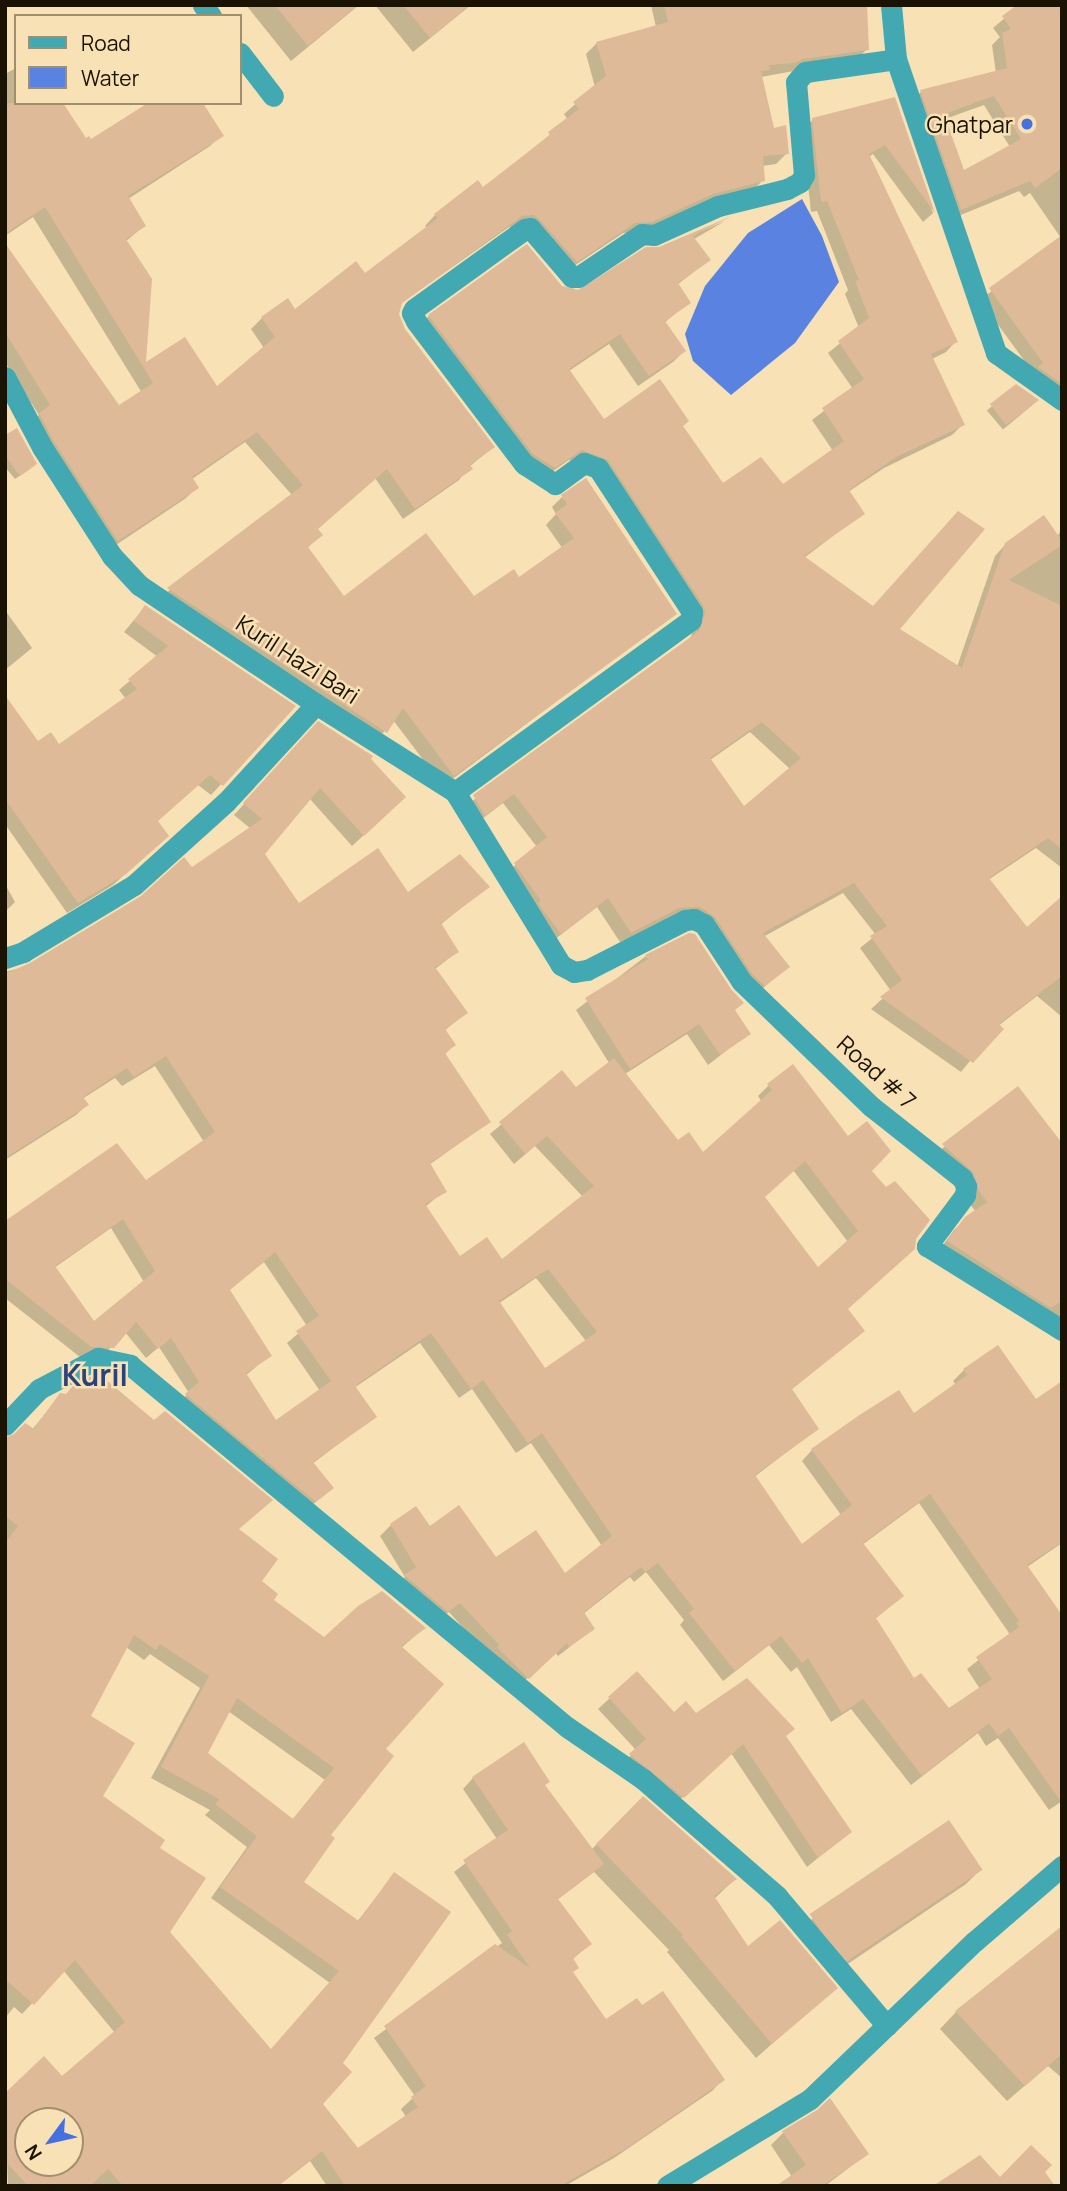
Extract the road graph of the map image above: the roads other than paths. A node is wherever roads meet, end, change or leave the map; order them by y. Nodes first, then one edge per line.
1 (891, 5) edge
2 (242, 56) edge
3 (896, 59) junction
4 (273, 96) dead end
5 (5, 377) edge
6 (1062, 400) edge
7 (316, 704) junction
8 (455, 792) junction
9 (5, 958) edge
10 (574, 972) joint
11 (1062, 1330) edge
12 (5, 1425) edge
13 (1062, 1866) edge
14 (887, 2026) junction
15 (667, 2186) edge

1 - 3 street
2 - 4 street
3 - 6 street
3 - 8 street
5 - 7 street, Kuril Hazi Bari
7 - 8 street, Kuril Hazi Bari
7 - 9 street
8 - 10 street, Kuril Hazi Bari
10 - 11 street, Road # 7
12 - 14 street
13 - 14 street
14 - 15 street

